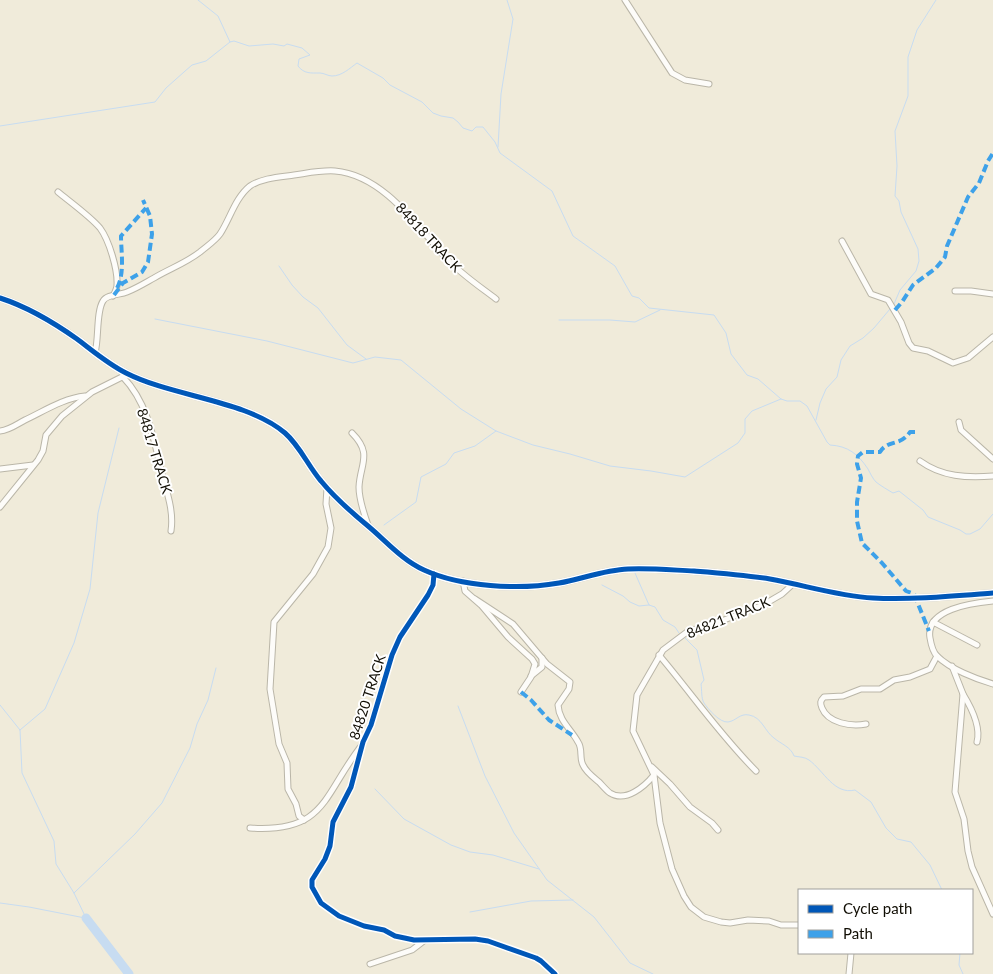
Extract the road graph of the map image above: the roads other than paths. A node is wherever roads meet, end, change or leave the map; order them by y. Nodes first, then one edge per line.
1 (625, 0) edge
2 (709, 84) dead end
3 (58, 192) dead end
4 (842, 241) dead end
5 (954, 291) dead end
6 (993, 294) edge
7 (113, 296) junction
8 (0, 298) edge
9 (496, 299) dead end
10 (993, 338) edge
11 (95, 353) junction
12 (126, 376) junction
13 (85, 396) junction
14 (959, 422) dead end
15 (0, 431) edge
16 (352, 433) dead end
17 (993, 458) edge
18 (920, 461) dead end
19 (33, 465) junction
20 (0, 469) edge
21 (993, 476) edge
22 (327, 488) junction
23 (0, 507) edge
24 (368, 526) junction
25 (171, 531) dead end
26 (434, 574) junction
27 (463, 581) junction
28 (792, 584) junction
29 (993, 593) edge
30 (475, 599) junction
31 (993, 601) edge
32 (933, 622) junction
33 (977, 645) dead end
34 (659, 655) junction
35 (937, 656) junction
36 (542, 658) junction
37 (952, 666) junction
38 (531, 677) junction
39 (993, 684) edge
40 (521, 692) dead end
41 (963, 694) junction
42 (866, 724) dead end
43 (363, 742) junction
44 (977, 742) dead end
45 (652, 767) junction
46 (756, 771) dead end
47 (654, 775) junction
48 (304, 820) junction
49 (250, 828) dead end
50 (718, 830) dead end
51 (993, 914) edge
52 (798, 925) edge
53 (425, 940) junction
54 (851, 954) edge
55 (370, 964) dead end
56 (555, 974) edge
57 (849, 974) edge

1 - 2 street
3 - 7 street
4 - 10 street
5 - 6 street
7 - 9 street, 84818 TRACK
7 - 11 street
8 - 11 street
11 - 12 street
12 - 13 street
12 - 22 street
12 - 25 street, 84817 TRACK
13 - 15 street
13 - 19 street
14 - 17 street
16 - 24 street
18 - 21 street
19 - 20 street
19 - 23 street
22 - 24 street
22 - 48 street
24 - 26 street
26 - 27 street
26 - 43 street, 84820 TRACK
27 - 28 street
27 - 30 street
28 - 29 street
28 - 34 street, 84821 TRACK
30 - 36 street
30 - 38 street
31 - 32 street
32 - 33 street
32 - 35 street
34 - 45 street, 84821 TRACK
34 - 46 street
35 - 37 street
35 - 42 street
36 - 38 street
36 - 47 street
37 - 39 street
37 - 41 street
38 - 40 street
41 - 44 street
41 - 51 street
43 - 48 street
43 - 53 street, 84820 TRACK
45 - 47 street, 84821 TRACK
45 - 50 street
47 - 52 street, 84821 TRACK
48 - 49 street
53 - 55 street
53 - 56 street, 84820 TRACK
54 - 57 street

